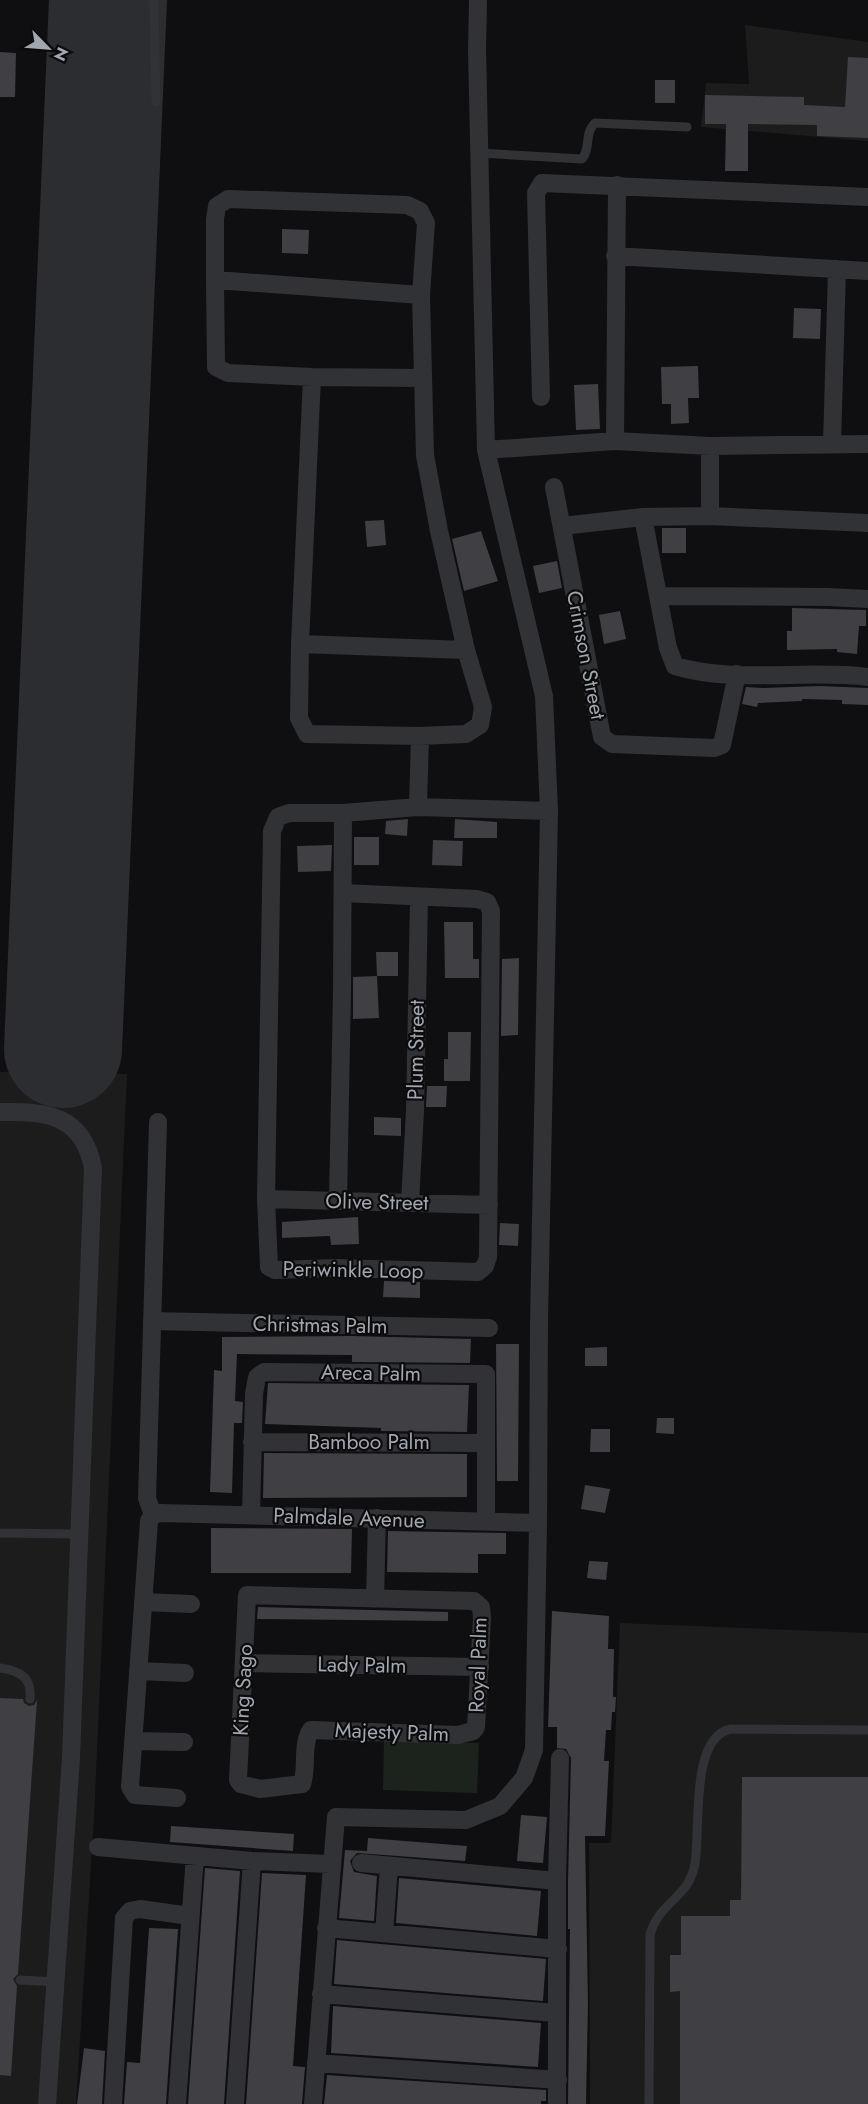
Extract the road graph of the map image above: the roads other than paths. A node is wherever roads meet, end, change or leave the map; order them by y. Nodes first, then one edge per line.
1 (154, 0) edge
2 (478, 0) edge
3 (156, 102) dead end
4 (687, 126) dead end
5 (480, 153) junction
6 (617, 185) junction
7 (868, 196) edge
8 (615, 256) junction
9 (837, 268) junction
10 (868, 271) edge
11 (214, 280) junction
12 (421, 295) junction
13 (312, 377) junction
14 (422, 378) junction
15 (541, 397) dead end
16 (615, 441) junction
17 (832, 444) junction
18 (868, 444) edge
19 (710, 446) junction
20 (486, 450) junction
21 (554, 487) dead end
22 (710, 516) junction
23 (643, 518) junction
24 (868, 523) edge
25 (562, 526) junction
26 (659, 596) junction
27 (868, 599) edge
28 (300, 644) junction
29 (466, 650) junction
30 (737, 674) junction
31 (868, 677) edge
32 (420, 736) junction
33 (418, 807) junction
34 (549, 811) junction
35 (343, 813) junction
36 (343, 893) junction
37 (419, 898) junction
38 (0, 1112) edge
39 (158, 1122) dead end
40 (266, 1199) junction
41 (338, 1201) junction
42 (410, 1203) junction
43 (489, 1204) junction
44 (152, 1321) junction
45 (489, 1329) dead end
46 (252, 1442) junction
47 (486, 1443) junction
48 (156, 1514) junction
49 (251, 1515) junction
50 (377, 1518) junction
51 (486, 1521) junction
52 (538, 1523) junction
53 (0, 1533) edge
54 (78, 1534) junction
55 (375, 1599) junction
56 (143, 1602) junction
57 (191, 1604) dead end
58 (244, 1663) junction
59 (480, 1667) junction
60 (0, 1668) edge
61 (138, 1671) junction
62 (185, 1673) dead end
63 (30, 1699) dead end
64 (311, 1730) joint
65 (868, 1730) edge
66 (473, 1731) joint
67 (133, 1741) junction
68 (184, 1742) dead end
69 (560, 1758) dead end
70 (177, 1798) dead end
71 (98, 1847) dead end
72 (195, 1856) junction
73 (252, 1861) junction
74 (361, 1863) dead end
75 (331, 1864) junction
76 (389, 1866) junction
77 (557, 1881) junction
78 (190, 1916) junction
79 (326, 1928) junction
80 (384, 1933) junction
81 (558, 1948) junction
82 (20, 1980) dead end
83 (56, 1982) junction
84 (321, 1994) junction
85 (556, 2013) junction
86 (316, 2063) junction
87 (558, 2080) junction
88 (47, 2104) edge
89 (112, 2104) edge
90 (177, 2104) edge
91 (235, 2104) edge
92 (313, 2104) edge
93 (557, 2104) edge
94 (649, 2104) edge

1 - 3 lane
2 - 5 street
4 - 5 lane
5 - 20 street
6 - 7 street
6 - 8 street
6 - 15 street
8 - 9 street
8 - 16 street
9 - 10 street
9 - 17 street
11 - 12 street
11 - 12 street
11 - 13 street
12 - 14 street
13 - 14 street
13 - 28 street
14 - 29 street
16 - 19 street
16 - 20 street
17 - 18 street
17 - 19 street
19 - 22 street
20 - 34 street
21 - 25 street, Crimson Street
22 - 23 street
22 - 24 street
23 - 25 street
23 - 26 street
25 - 30 street, Crimson Street
26 - 27 street
26 - 30 street
28 - 29 street
28 - 32 street
29 - 32 street
30 - 31 street
32 - 33 street
33 - 34 street
33 - 35 street
34 - 52 street
35 - 36 street
35 - 40 street, Periwinkle Loop
36 - 37 street
36 - 41 street
37 - 42 street, Plum Street
37 - 43 street, Periwinkle Loop
38 - 54 street
39 - 44 street
40 - 41 street, Olive Street
40 - 43 street, Periwinkle Loop
41 - 42 street, Olive Street
42 - 43 street, Olive Street
44 - 45 street, Christmas Palm
44 - 48 street
46 - 47 street, Bamboo Palm
46 - 47 street, Areca Palm
46 - 49 street
47 - 51 street
48 - 49 street, Palmdale Avenue
48 - 56 street
49 - 50 street, Palmdale Avenue
50 - 51 street, Palmdale Avenue
50 - 55 street
51 - 52 street, Palmdale Avenue
52 - 75 street
53 - 54 lane
54 - 83 street
55 - 58 street, King Sago
55 - 59 street, Royal Palm
56 - 57 street
56 - 61 street
58 - 59 street, Lady Palm
58 - 64 street, King Sago
59 - 66 street, Royal Palm
60 - 63 lane
61 - 62 street
61 - 67 street
64 - 66 street, Majesty Palm
65 - 94 lane
67 - 68 street
67 - 70 street
69 - 77 street
71 - 72 street
72 - 73 street
72 - 78 street
73 - 75 street
73 - 91 street
74 - 76 street
75 - 79 street
76 - 77 street
76 - 80 street
77 - 81 street
78 - 89 street
78 - 90 street
79 - 80 street
79 - 84 street
80 - 81 street
81 - 85 street
82 - 83 lane
83 - 88 street
84 - 85 street
84 - 86 street
85 - 87 street
86 - 87 street
86 - 92 street
87 - 93 street

